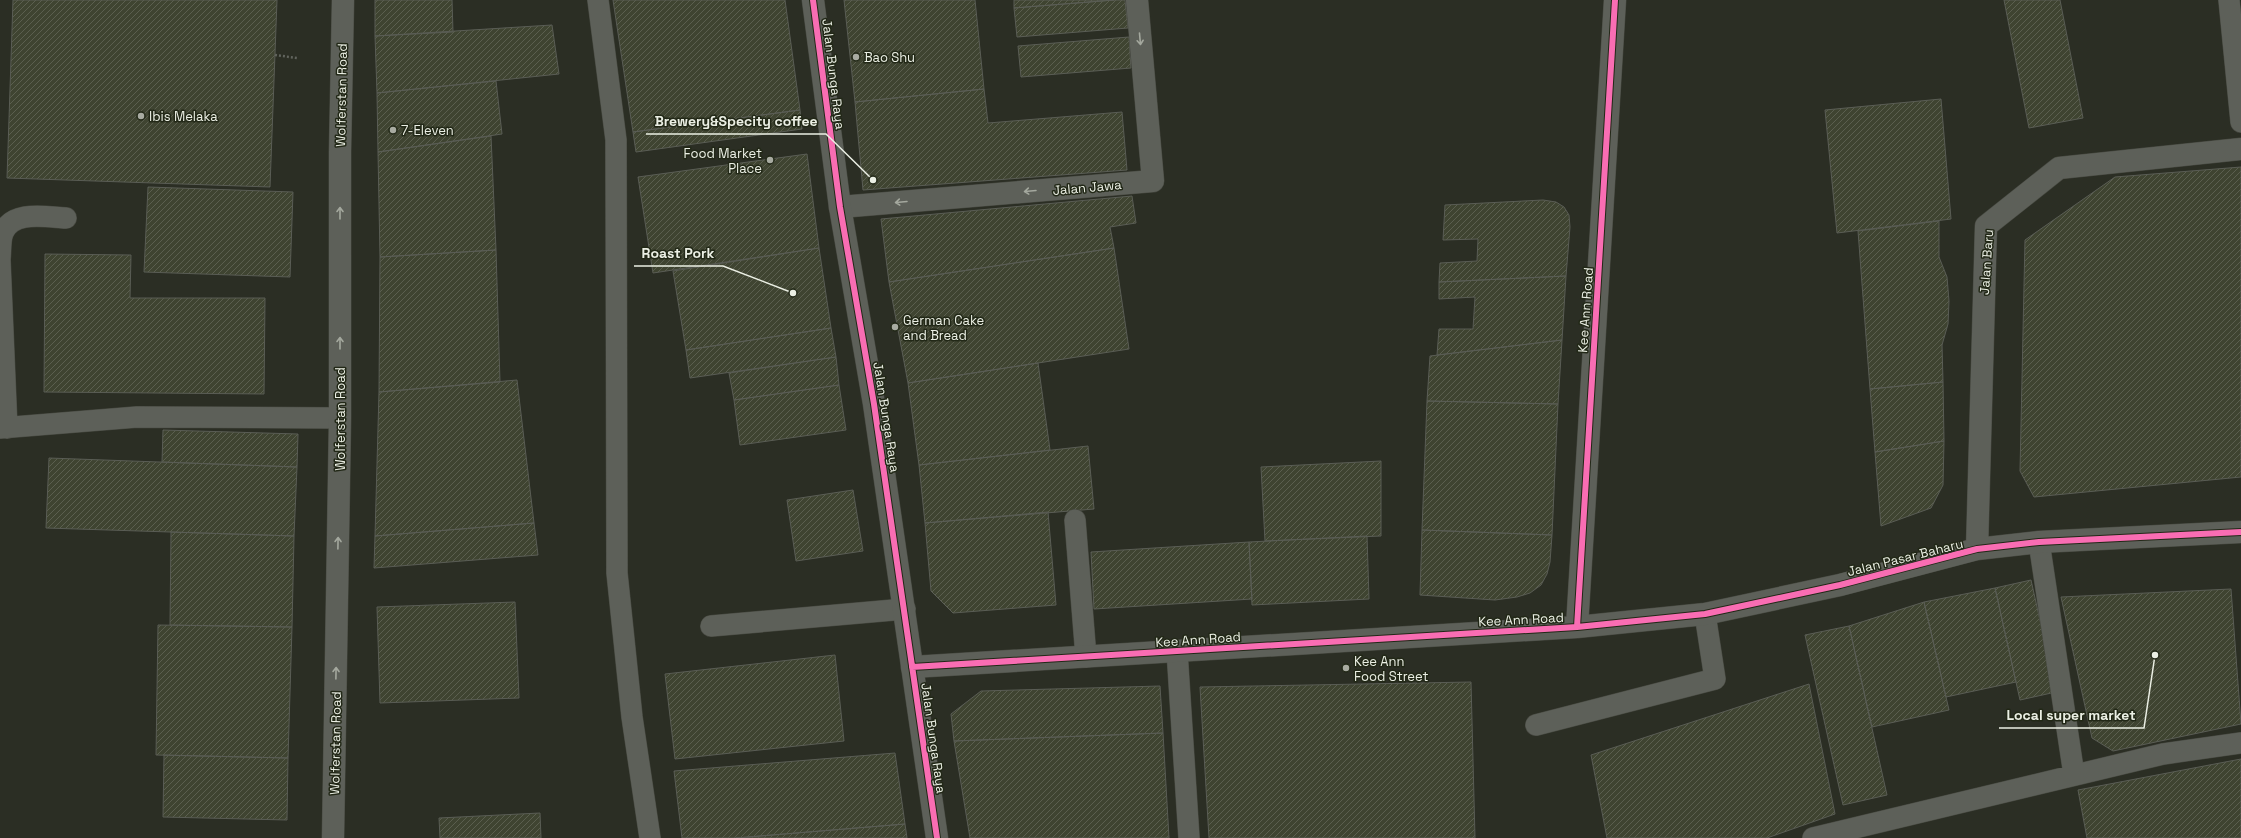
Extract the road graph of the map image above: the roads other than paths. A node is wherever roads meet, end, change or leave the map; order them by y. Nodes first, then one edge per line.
1 (343, 0) edge
2 (598, 0) edge
3 (813, 0) edge
4 (1137, 0) edge
5 (1616, 0) edge
6 (2229, 0) edge
7 (2241, 122) edge
8 (2241, 149) edge
9 (840, 207) junction
10 (66, 218) dead end
11 (0, 260) edge
12 (340, 418) junction
13 (3, 428) edge
14 (1075, 520) dead end
15 (2241, 532) edge
16 (2039, 542) junction
17 (1977, 549) junction
18 (905, 609) junction
19 (1705, 614) junction
20 (711, 626) dead end
21 (1577, 627) junction
22 (1177, 651) junction
23 (1086, 657) junction
24 (912, 667) junction
25 (1536, 725) dead end
26 (2241, 743) edge
27 (2074, 775) junction
28 (333, 838) edge
29 (650, 838) edge
30 (937, 838) edge
31 (1189, 838) edge
32 (1813, 838) edge

12 -> 1 street, Wolferstan Road
2 - 29 lane
3 - 9 street, Jalan Bunga Raya
4 -> 9 street, Jalan Jawa
5 - 21 street, Kee Ann Road
6 - 7 lane
8 - 17 street, Jalan Baru
9 - 18 street, Jalan Bunga Raya
10 - 11 lane
11 - 13 lane
12 - 13 lane
28 -> 12 street, Wolferstan Road
14 - 23 lane
15 - 16 street, Jalan Pasar Baharu
16 - 17 street, Jalan Pasar Baharu
16 - 27 lane
17 - 19 street, Jalan Pasar Baharu
18 - 20 lane
18 - 24 street, Jalan Bunga Raya
19 - 21 street, Jalan Pasar Baharu
19 - 25 lane
21 - 22 street, Kee Ann Road
22 - 23 street, Kee Ann Road
22 - 31 lane
23 - 24 street, Kee Ann Road
24 - 30 street, Jalan Bunga Raya
26 - 27 lane
27 - 32 lane

